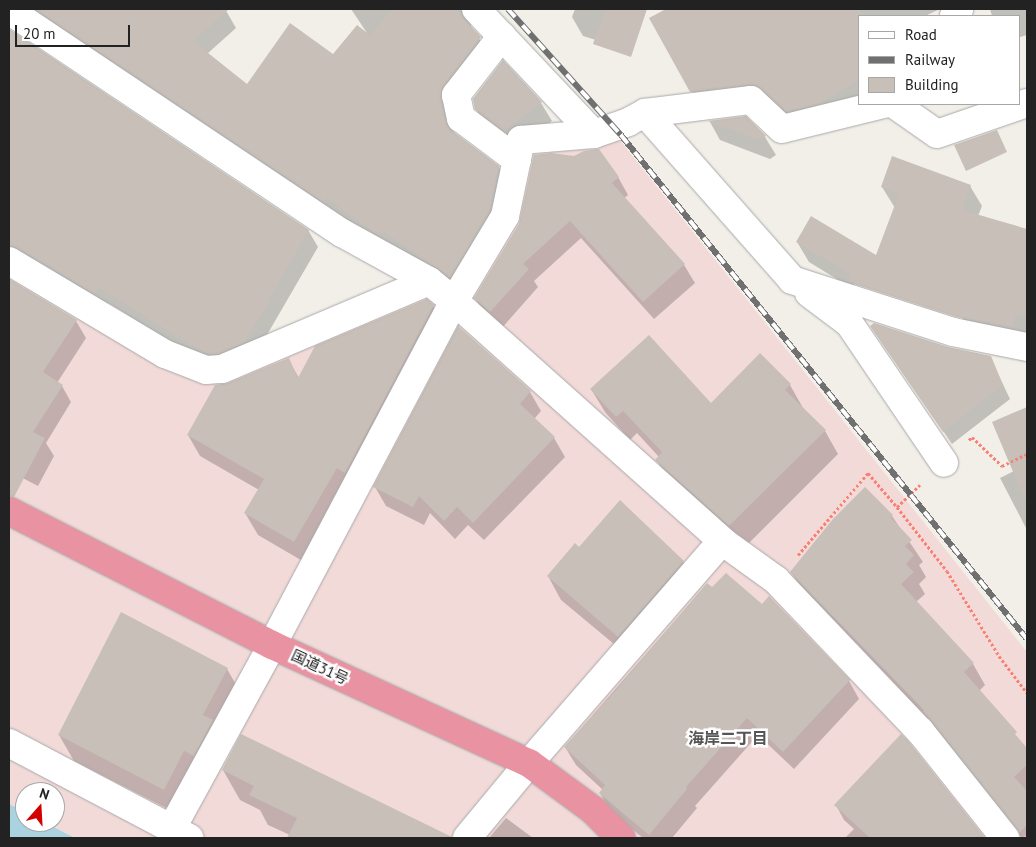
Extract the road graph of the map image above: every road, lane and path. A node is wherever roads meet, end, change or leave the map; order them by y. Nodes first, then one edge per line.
1 (11, 9) edge
2 (476, 9) edge
3 (502, 36) junction
4 (1027, 103) edge
5 (880, 105) edge
6 (895, 105) edge
7 (645, 113) junction
8 (594, 134) junction
9 (517, 160) junction
10 (9, 261) edge
11 (792, 280) junction
12 (429, 281) junction
13 (454, 301) junction
14 (1027, 346) edge
15 (1027, 454) edge
16 (944, 463) junction
17 (897, 506) junction
18 (9, 511) edge
19 (722, 541) junction
20 (776, 580) junction
21 (272, 645) junction
22 (1027, 693) edge
23 (9, 743) edge
24 (529, 763) junction
25 (181, 833) edge
26 (467, 838) edge
27 (621, 838) edge
28 (1005, 838) edge

1 - 12 street
2 - 3 street
3 - 8 street
3 - 9 street
4 - 6 street
5 - 7 street
7 - 8 street
7 - 11 street
8 - 9 street
9 - 13 street
10 - 12 street
11 - 14 street
11 - 16 street
12 - 13 street
13 - 19 street
13 - 21 street
15 - 16 path
16 - 17 path
17 - 20 path
17 - 22 path
18 - 21 highway, 国道31号
19 - 20 street
19 - 24 street
20 - 28 street
21 - 24 highway, 国道31号
21 - 25 street
23 - 25 street
24 - 26 street
24 - 27 highway, 国道31号

